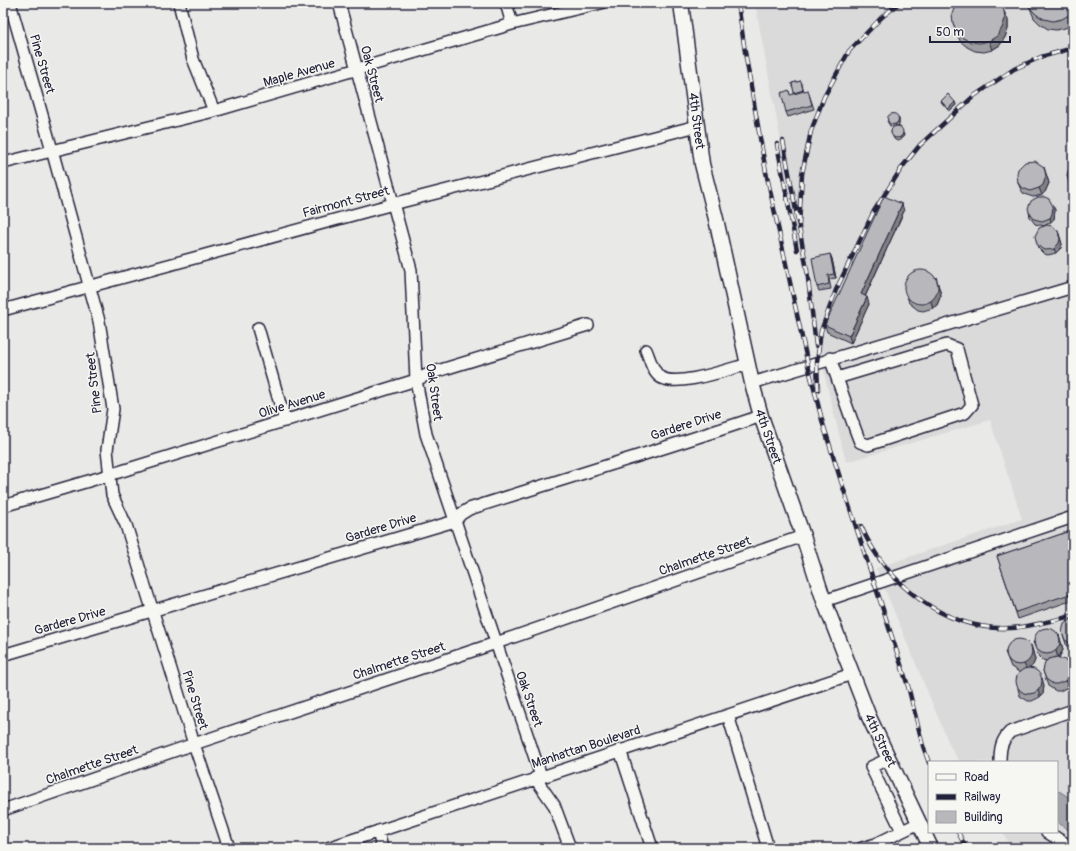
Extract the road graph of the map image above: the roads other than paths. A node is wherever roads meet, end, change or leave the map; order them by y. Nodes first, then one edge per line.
1 (10, 3) edge
2 (179, 3) edge
3 (339, 3) edge
4 (506, 3) edge
5 (601, 3) edge
6 (681, 3) edge
7 (580, 5) edge
8 (512, 24) junction
9 (357, 70) junction
10 (214, 111) junction
11 (697, 126) junction
12 (52, 150) junction
13 (3, 163) edge
14 (393, 204) junction
15 (90, 286) junction
16 (1073, 287) edge
17 (3, 310) edge
18 (588, 325) dead end
19 (258, 328) dead end
20 (646, 350) dead end
21 (830, 358) junction
22 (748, 364) junction
23 (837, 378) junction
24 (416, 380) junction
25 (752, 383) junction
26 (761, 416) junction
27 (285, 421) junction
28 (110, 475) junction
29 (3, 506) edge
30 (1073, 517) edge
31 (455, 520) junction
32 (803, 536) junction
33 (824, 601) junction
34 (153, 612) junction
35 (496, 643) junction
36 (3, 655) edge
37 (852, 674) junction
38 (1073, 710) edge
39 (728, 715) junction
40 (194, 744) junction
41 (620, 750) junction
42 (888, 759) junction
43 (1000, 761) edge
44 (538, 777) junction
45 (901, 786) junction
46 (882, 791) junction
47 (3, 810) edge
48 (919, 823) junction
49 (378, 831) junction
50 (902, 831) junction
51 (1049, 833) edge
52 (333, 847) edge
53 (229, 848) edge
54 (382, 848) edge
55 (570, 848) edge
56 (652, 848) edge
57 (768, 848) edge
58 (862, 848) edge
59 (931, 848) edge
60 (1072, 848) edge

1 - 12 street, Pine Street
2 - 10 street
3 - 9 street, Oak Street
4 - 8 street
5 - 7 street, Maple Avenue
6 - 11 main road, 4th Street
7 - 8 street, Maple Avenue
8 - 9 street, Maple Avenue
9 - 10 street, Maple Avenue
9 - 14 street, Oak Street
10 - 12 street, Maple Avenue
11 - 14 street, Fairmont Street
11 - 22 main road, 4th Street
12 - 13 street, Maple Avenue
12 - 15 street, Pine Street
14 - 15 street, Fairmont Street
14 - 24 street, Oak Street
15 - 17 street, Fairmont Street
15 - 28 street, Pine Street
16 - 21 street
18 - 24 street, Olive Avenue
19 - 27 street
20 - 22 street
21 - 23 street
21 - 25 street
22 - 25 main road, 4th Street
23 - 23 street
24 - 27 street, Olive Avenue
24 - 31 street, Oak Street
25 - 26 main road, 4th Street
26 - 31 street, Gardere Drive
26 - 32 main road, 4th Street
27 - 28 street, Olive Avenue
28 - 29 street, Olive Avenue
28 - 34 street, Pine Street
30 - 33 street
31 - 34 street, Gardere Drive
31 - 35 street, Oak Street
32 - 33 main road, 4th Street
32 - 35 street, Chalmette Street
33 - 37 main road, 4th Street
34 - 36 street, Gardere Drive
34 - 40 street, Pine Street
35 - 40 street, Chalmette Street
35 - 44 street, Oak Street
37 - 39 street, Manhattan Boulevard
37 - 42 main road, 4th Street
38 - 43 street
39 - 41 street, Manhattan Boulevard
39 - 57 street
40 - 47 street, Chalmette Street
40 - 53 street, Pine Street
41 - 44 street, Manhattan Boulevard
41 - 56 street
42 - 45 main road, 4th Street
42 - 46 street
44 - 49 street, Manhattan Boulevard
44 - 55 street, Oak Street
45 - 46 street
45 - 48 main road, 4th Street
46 - 50 street
48 - 50 street
48 - 59 main road, 4th Street
49 - 52 street, Manhattan Boulevard
49 - 54 street
50 - 58 street
51 - 60 street

